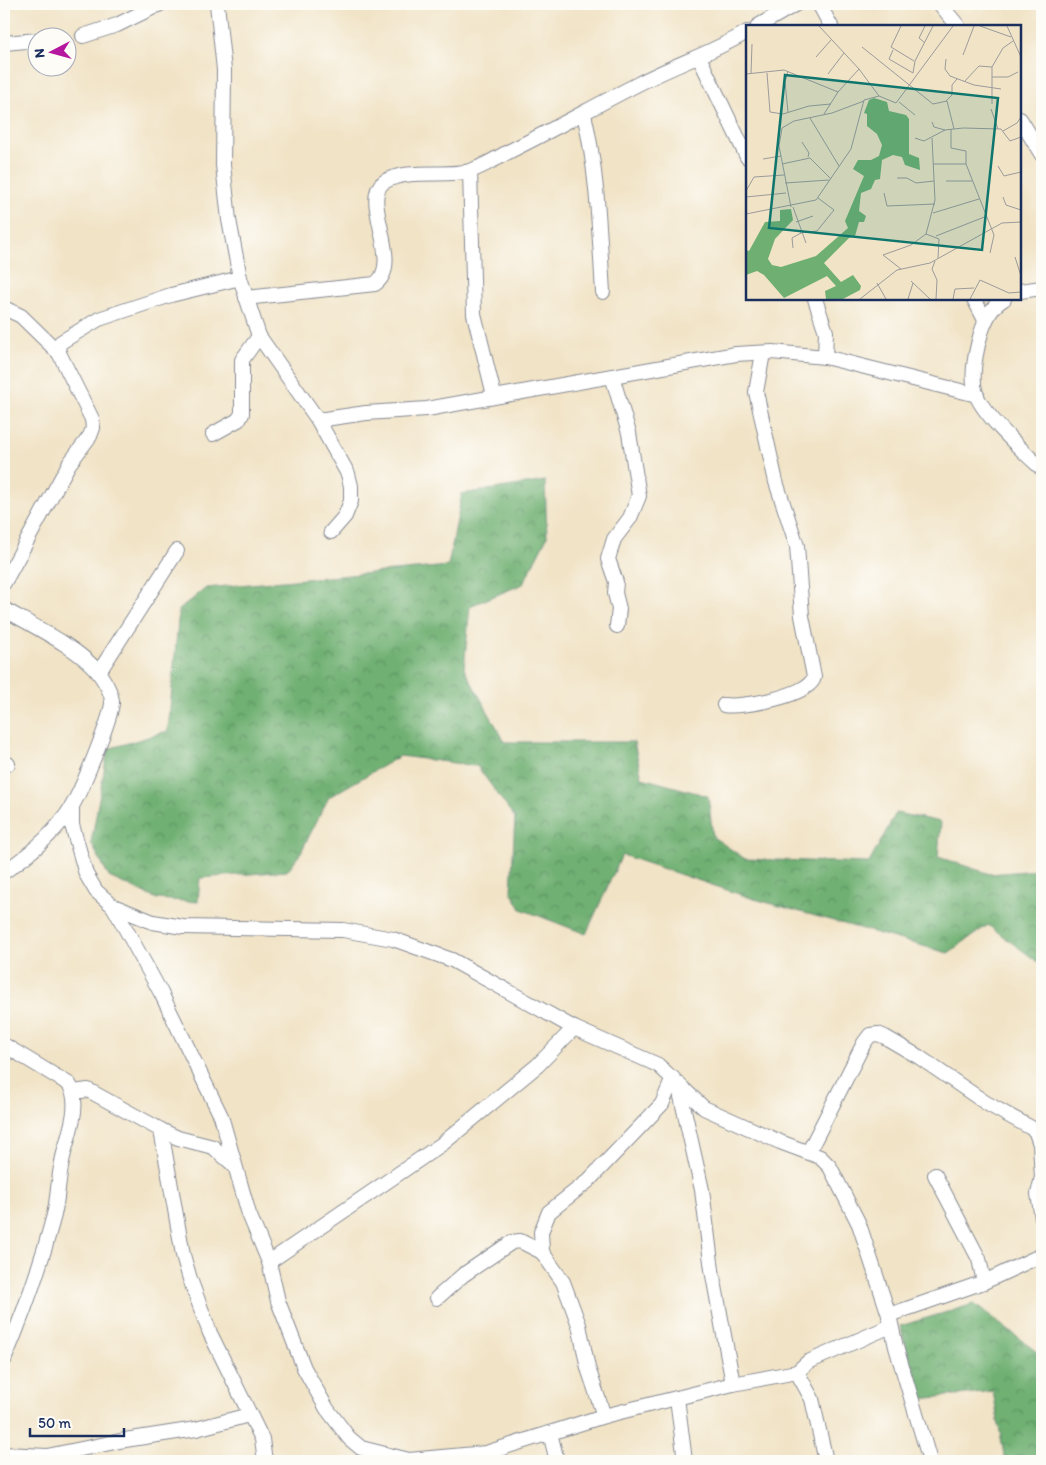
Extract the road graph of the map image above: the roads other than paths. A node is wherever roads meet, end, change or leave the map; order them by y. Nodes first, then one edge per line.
1 (160, 4) edge
2 (217, 4) edge
3 (796, 4) edge
4 (819, 4) edge
5 (940, 4) edge
6 (760, 25) edge
7 (830, 25) edge
8 (957, 25) edge
9 (746, 33) edge
10 (83, 36) dead end
11 (28, 41) edge
12 (4, 44) edge
13 (699, 57) junction
14 (584, 114) junction
15 (1021, 122) edge
16 (746, 155) edge
17 (1042, 155) edge
18 (470, 171) junction
19 (240, 278) junction
20 (1042, 288) edge
21 (1021, 291) edge
22 (603, 292) dead end
23 (246, 298) junction
24 (815, 300) edge
25 (975, 300) edge
26 (1003, 300) edge
27 (4, 308) edge
28 (985, 320) junction
29 (259, 336) junction
30 (59, 353) junction
31 (763, 353) junction
32 (826, 357) junction
33 (612, 376) junction
34 (977, 395) junction
35 (494, 396) junction
36 (318, 420) junction
37 (213, 434) dead end
38 (1042, 469) edge
39 (330, 532) dead end
40 (177, 551) dead end
41 (4, 583) edge
42 (4, 609) edge
43 (617, 626) dead end
44 (99, 672) junction
45 (724, 705) dead end
46 (72, 807) junction
47 (4, 872) edge
48 (113, 906) junction
49 (574, 1028) junction
50 (4, 1045) edge
51 (676, 1080) junction
52 (74, 1092) junction
53 (161, 1130) junction
54 (226, 1133) junction
55 (213, 1147) junction
56 (809, 1151) junction
57 (237, 1168) junction
58 (935, 1175) dead end
59 (1042, 1218) edge
60 (542, 1252) junction
61 (1042, 1255) edge
62 (269, 1262) junction
63 (984, 1282) junction
64 (437, 1298) dead end
65 (890, 1321) junction
66 (4, 1360) edge
67 (797, 1372) junction
68 (733, 1384) junction
69 (677, 1398) junction
70 (249, 1415) junction
71 (604, 1416) junction
72 (550, 1433) junction
73 (4, 1454) edge
74 (264, 1461) edge
75 (557, 1461) edge
76 (685, 1461) edge
77 (826, 1461) edge
78 (930, 1461) edge

1 - 10 street
2 - 19 street
3 - 6 street
4 - 7 street
5 - 8 street
9 - 13 street
11 - 12 street
13 - 14 street
13 - 16 street
14 - 18 street
14 - 22 street
15 - 17 street
18 - 23 street
18 - 35 street
19 - 23 street
19 - 30 street
20 - 21 street
23 - 29 street
24 - 32 street
25 - 28 street
26 - 28 street
27 - 30 street
28 - 34 street
29 - 36 street
29 - 37 street
30 - 41 street
31 - 32 street
31 - 33 street
31 - 45 street
32 - 34 street
33 - 35 street
33 - 43 street
34 - 38 street
35 - 36 street
36 - 39 street
40 - 44 street
42 - 44 street
44 - 46 street
46 - 47 street
46 - 48 street
48 - 49 street
48 - 54 street
49 - 51 street
49 - 62 street
50 - 52 street
51 - 56 street
51 - 60 street
51 - 68 street
52 - 53 street
52 - 66 street
53 - 55 street
53 - 70 street
54 - 55 street
54 - 57 street
55 - 57 street
56 - 59 street
56 - 65 street
57 - 62 street
58 - 63 street
60 - 64 street
60 - 71 street
61 - 63 street
62 - 72 street
63 - 65 street
65 - 67 street
65 - 78 street
67 - 68 street
67 - 77 street
68 - 69 street
69 - 71 street
69 - 76 street
70 - 73 street
70 - 74 street
71 - 72 street
72 - 75 street

